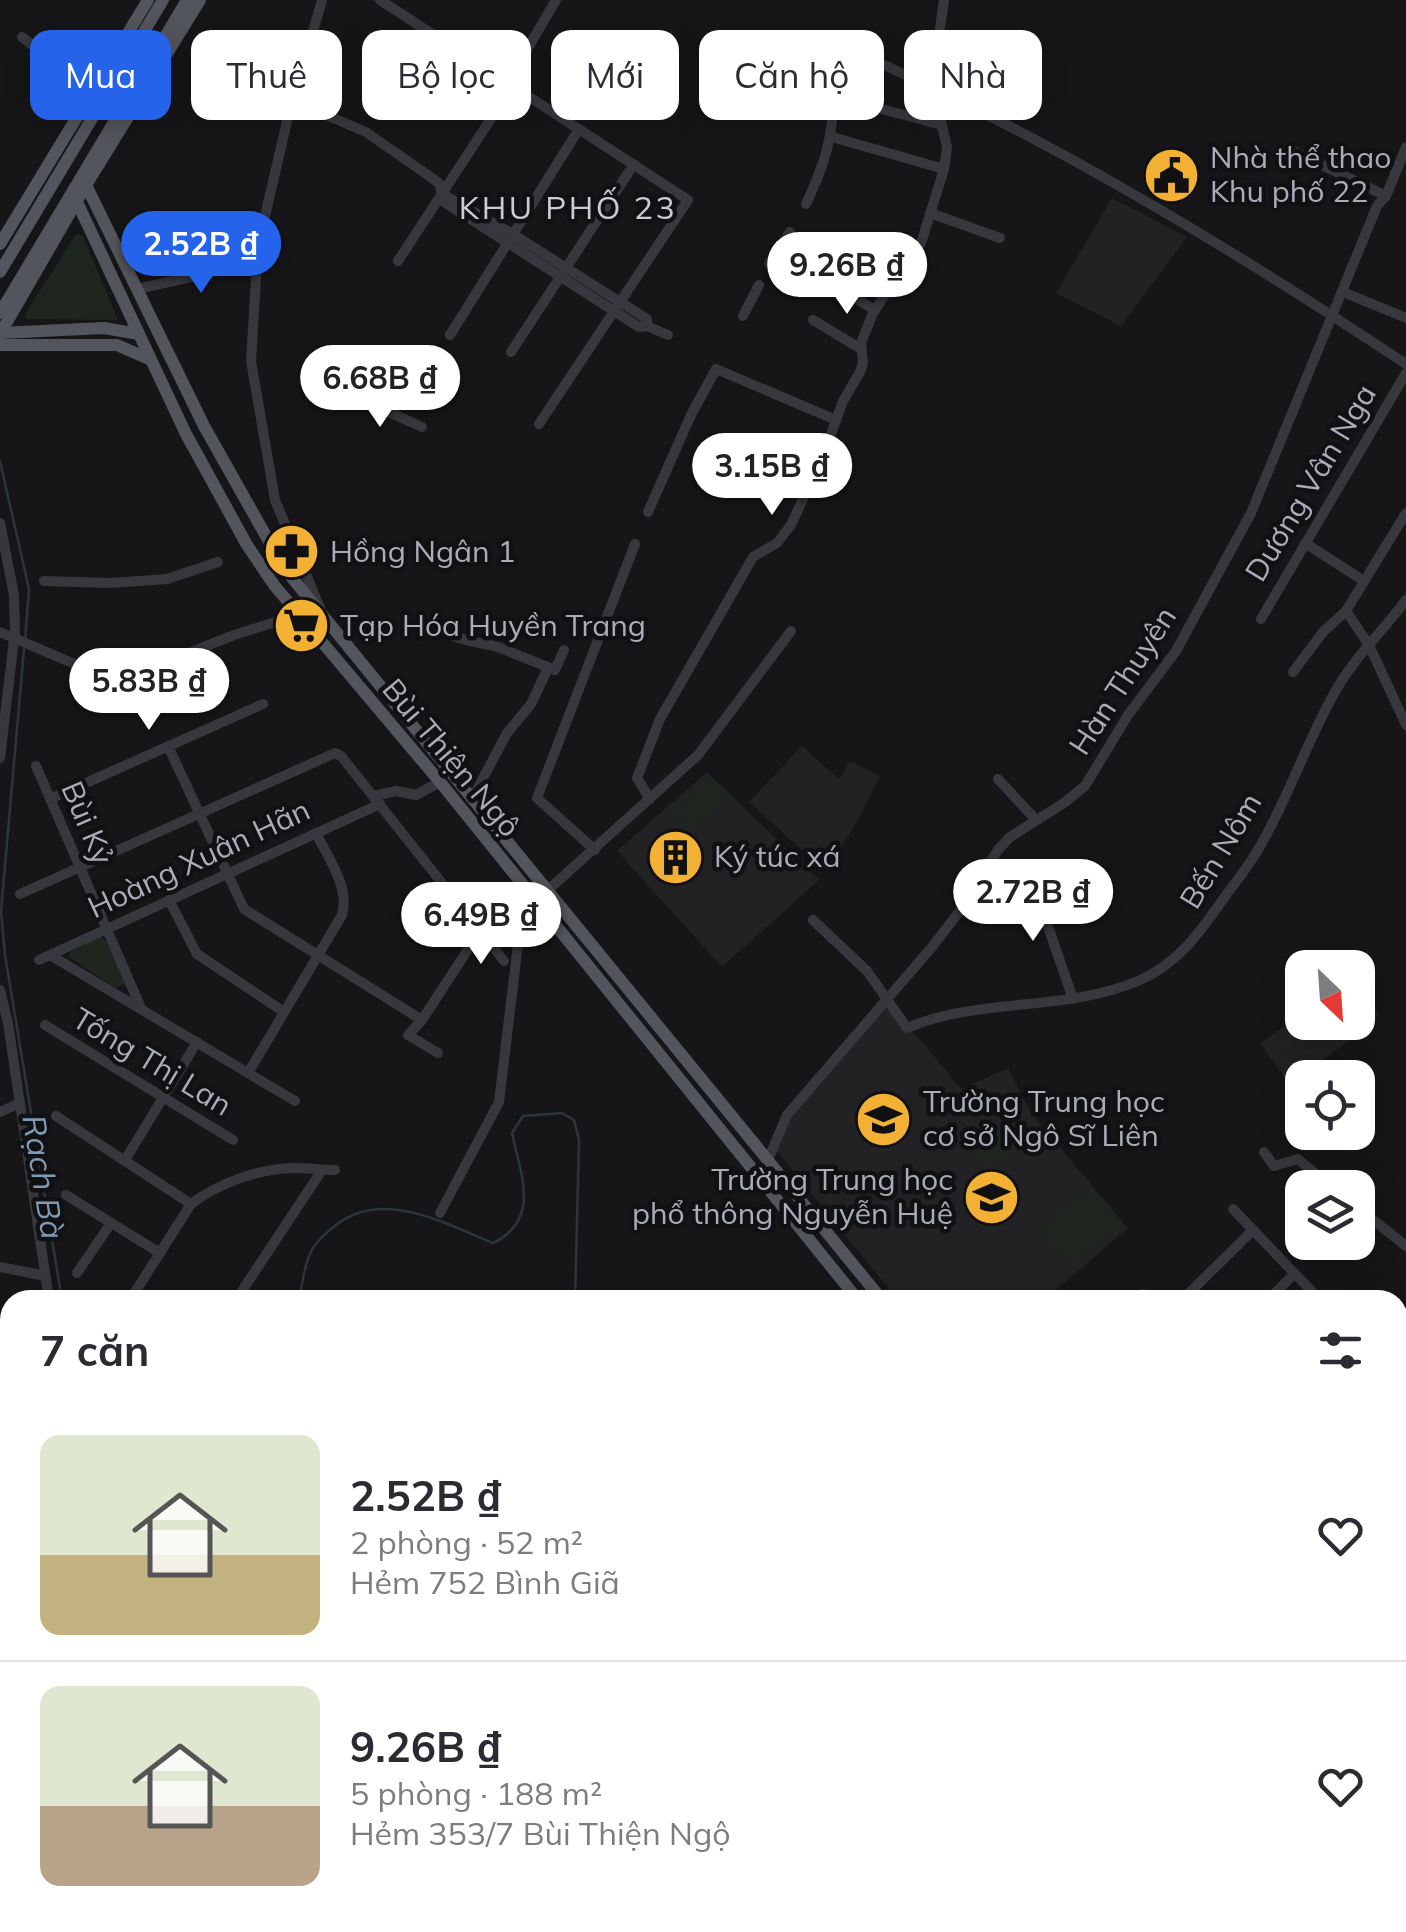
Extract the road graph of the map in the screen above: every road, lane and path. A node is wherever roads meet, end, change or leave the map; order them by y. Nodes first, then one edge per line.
1 (148, 0) edge
2 (162, 0) edge
3 (187, 0) edge
4 (200, 0) edge
5 (322, 0) edge
6 (380, 0) edge
7 (556, 0) edge
8 (942, 0) edge
9 (130, 30) edge
10 (313, 30) edge
11 (428, 30) edge
12 (939, 30) edge
13 (22, 37) dead end
14 (30, 43) edge
15 (531, 46) edge
16 (531, 98) edge
17 (884, 109) edge
18 (75, 120) edge
19 (287, 120) edge
20 (341, 120) edge
21 (487, 120) edge
22 (833, 120) edge
23 (941, 120) edge
24 (997, 120) edge
25 (942, 124) junction
26 (579, 129) junction
27 (832, 137) junction
28 (1406, 147) edge
29 (1287, 148) dead end
30 (634, 164) junction
31 (944, 168) junction
32 (86, 185) junction
33 (441, 193) junction
34 (1386, 196) junction
35 (78, 202) junction
36 (806, 204) dead end
37 (930, 213) junction
38 (790, 232) dead end
39 (509, 237) junction
40 (1000, 238) dead end
41 (0, 244) edge
42 (859, 260) dead end
43 (398, 261) dead end
44 (255, 262) junction
45 (769, 264) dead end
46 (798, 264) dead end
47 (0, 272) edge
48 (563, 272) junction
49 (894, 280) junction
50 (758, 285) dead end
51 (137, 290) junction
52 (1343, 292) junction
53 (617, 307) junction
54 (876, 310) junction
55 (0, 313) edge
56 (743, 316) dead end
57 (1334, 316) junction
58 (1406, 318) edge
59 (812, 320) dead end
60 (155, 327) junction
61 (0, 333) edge
62 (138, 334) junction
63 (450, 335) dead end
64 (668, 336) dead end
65 (0, 344) edge
66 (861, 349) junction
67 (166, 351) junction
68 (511, 352) dead end
69 (150, 359) junction
70 (1406, 364) edge
71 (1406, 374) edge
72 (353, 396) dead end
73 (836, 420) junction
74 (539, 424) dead end
75 (422, 427) dead end
76 (648, 512) dead end
77 (1406, 514) edge
78 (0, 523) edge
79 (1305, 543) junction
80 (634, 544) dead end
81 (218, 562) dead end
82 (44, 581) dead end
83 (1364, 581) junction
84 (1406, 600) edge
85 (1346, 611) junction
86 (298, 615) junction
87 (324, 618) junction
88 (1261, 619) dead end
89 (429, 626) dead end
90 (0, 632) edge
91 (790, 632) dead end
92 (14, 638) junction
93 (1370, 644) junction
94 (564, 650) dead end
95 (548, 668) junction
96 (1293, 672) dead end
97 (263, 704) dead end
98 (1406, 725) edge
99 (168, 746) junction
100 (0, 758) edge
101 (36, 766) dead end
102 (998, 779) dead end
103 (440, 782) junction
104 (474, 797) junction
105 (50, 798) junction
106 (650, 799) junction
107 (377, 800) junction
108 (198, 813) junction
109 (1036, 820) junction
110 (316, 833) junction
111 (595, 850) junction
112 (77, 868) junction
113 (226, 874) junction
114 (1031, 877) dead end
115 (544, 885) junction
116 (20, 894) dead end
117 (532, 896) junction
118 (169, 900) junction
119 (813, 920) dead end
120 (106, 929) junction
121 (480, 932) junction
122 (50, 955) junction
123 (316, 956) junction
124 (38, 960) dead end
125 (504, 960) dead end
126 (0, 990) edge
127 (1073, 999) junction
128 (885, 1001) junction
129 (141, 1008) junction
130 (284, 1012) junction
131 (422, 1020) junction
132 (45, 1026) dead end
133 (198, 1042) junction
134 (438, 1053) dead end
135 (248, 1073) junction
136 (164, 1098) junction
137 (295, 1100) dead end
138 (20, 1103) junction
139 (0, 1112) edge
140 (56, 1116) dead end
141 (741, 1129) junction
142 (728, 1139) junction
143 (233, 1140) dead end
144 (1264, 1152) dead end
145 (126, 1160) junction
146 (767, 1162) junction
147 (322, 1170) junction
148 (335, 1170) dead end
149 (1311, 1170) edge
150 (66, 1195) dead end
151 (191, 1204) junction
152 (1233, 1209) dead end
153 (440, 1212) dead end
154 (1375, 1221) edge
155 (111, 1223) junction
156 (1253, 1230) junction
157 (1406, 1246) edge
158 (160, 1253) junction
159 (0, 1267) edge
160 (77, 1273) dead end
161 (1294, 1274) junction
162 (45, 1276) junction
163 (47, 1290) edge
164 (136, 1290) edge
165 (244, 1290) edge
166 (850, 1290) edge
167 (874, 1290) edge
168 (1192, 1290) edge
169 (1278, 1290) edge
170 (1310, 1290) edge

1 - 9 main road
2 - 47 main road
3 - 55 main road
4 - 32 main road
5 - 10 street, Bùi Thiện Ngộ
6 - 11 street
7 - 15 street
8 - 12 street
13 - 14 street
16 - 26 street
17 - 25 street
18 - 41 main road
19 - 44 street, Bùi Thiện Ngộ
20 - 33 street
21 - 33 street
22 - 27 street
23 - 25 street
24 - 57 street
25 - 31 street
26 - 30 street
26 - 39 street
27 - 31 street
27 - 36 street
28 - 34 street, Hàn Thuyên
29 - 34 street
30 - 48 street
30 - 53 street
31 - 37 street
32 - 35 main road
32 - 51 main road, Bùi Thiện Ngộ
33 - 39 street
33 - 43 street
34 - 52 street, Hàn Thuyên
35 - 61 main road
35 - 62 main road, Bùi Thiện Ngộ
37 - 40 street
37 - 49 street
38 - 45 street
39 - 48 street
39 - 63 street
42 - 49 street
44 - 51 street
44 - 87 street, Bùi Thiện Ngộ
46 - 54 street
48 - 53 street
48 - 68 street
49 - 54 street
50 - 56 street
51 - 60 main road, Bùi Thiện Ngộ
52 - 57 street, Hàn Thuyên
52 - 58 street
53 - 64 street
53 - 74 street
54 - 66 street
57 - 70 street
57 - 109 street, Hàn Thuyên
59 - 66 street
60 - 62 main road
60 - 67 main road, Bùi Thiện Ngộ
61 - 62 main road
62 - 69 main road, Bùi Thiện Ngộ
65 - 69 main road
66 - 73 street
67 - 69 main road
67 - 87 main road, Bùi Thiện Ngộ
69 - 86 main road, Bùi Thiện Ngộ
71 - 79 street, Dương Vân Nga
72 - 75 street
73 - 76 street
73 - 106 street
77 - 83 street
78 - 92 street
79 - 83 street
79 - 88 street, Dương Vân Nga
80 - 111 street
81 - 82 street
83 - 85 street
84 - 93 street, Bến Nôm
85 - 93 street
85 - 96 street
86 - 92 street
86 - 103 main road, Bùi Thiện Ngộ
87 - 104 main road, Bùi Thiện Ngộ
89 - 95 street
90 - 92 street
91 - 106 street
92 - 100 street
93 - 98 street
93 - 127 street, Bến Nôm
94 - 95 street
95 - 104 street
97 - 99 street
99 - 105 street
99 - 108 street
101 - 105 street, Bùi Kỷ
102 - 109 street
103 - 107 street, Hoàng Xuân Hãn
103 - 117 main road, Bùi Thiện Ngộ
104 - 115 main road, Bùi Thiện Ngộ
105 - 112 street, Bùi Kỷ
106 - 111 street
107 - 108 street
107 - 110 street, Hoàng Xuân Hãn
107 - 121 street
108 - 112 street
108 - 113 street
109 - 128 street, Hàn Thuyên
110 - 113 street, Hoàng Xuân Hãn
110 - 123 street
111 - 115 street
112 - 116 street
112 - 120 street, Bùi Kỷ
113 - 118 street, Hoàng Xuân Hãn
113 - 123 street
114 - 127 street
115 - 117 main road
115 - 141 main road, Bùi Thiện Ngộ
117 - 121 street
117 - 142 main road, Bùi Thiện Ngộ
117 - 153 street
118 - 120 street, Hoàng Xuân Hãn
118 - 130 street
119 - 128 street
120 - 122 street, Hoàng Xuân Hãn
120 - 129 street, Bùi Kỷ
121 - 125 street
121 - 131 street
122 - 124 street, Hoàng Xuân Hãn
122 - 129 street
123 - 130 street
123 - 131 street
126 - 138 street
127 - 128 street, Bến Nôm
128 - 146 street, Hàn Thuyên
129 - 133 street
130 - 135 street
131 - 134 street
132 - 136 street, Tống Thị Lan
133 - 135 street
133 - 136 street
135 - 137 street
136 - 143 street, Tống Thị Lan
136 - 145 street
138 - 139 street
138 - 162 street
140 - 145 street
141 - 142 main road
141 - 146 main road, Bùi Thiện Ngộ
142 - 166 main road, Bùi Thiện Ngộ
144 - 149 street
145 - 151 street
146 - 167 main road, Bùi Thiện Ngộ
147 - 148 street
147 - 151 street
147 - 165 street
150 - 155 street
151 - 158 street
152 - 156 street
154 - 157 street
155 - 158 street
155 - 160 street
156 - 161 street
156 - 168 street
158 - 164 street
159 - 162 street
161 - 169 street
161 - 170 street
162 - 163 street

